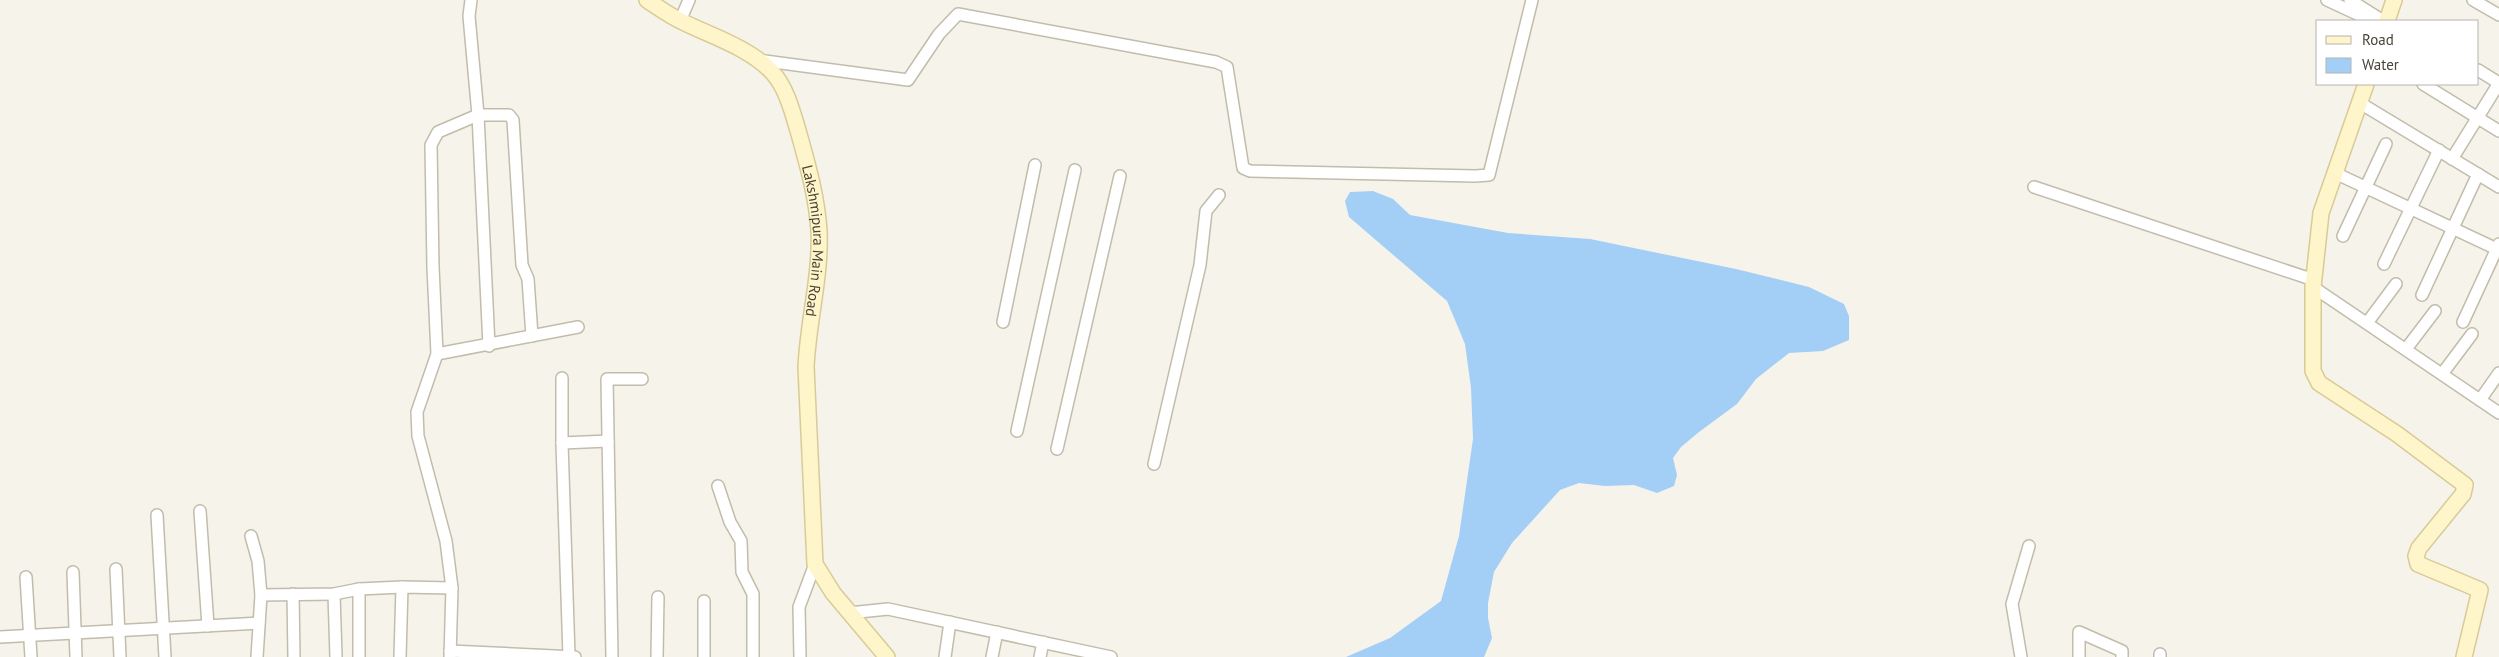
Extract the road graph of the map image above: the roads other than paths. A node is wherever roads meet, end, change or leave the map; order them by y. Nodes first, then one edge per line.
1 (471, 0) edge
2 (689, 0) edge
3 (1532, 0) edge
4 (2327, 0) edge
5 (2350, 0) edge
6 (2394, 0) edge
7 (2473, 0) edge
8 (655, 2) edge
9 (2499, 15) edge
10 (2370, 20) edge
11 (2388, 20) edge
12 (680, 21) junction
13 (756, 59) junction
14 (2479, 71) edge
15 (2499, 83) edge
16 (2366, 85) edge
17 (2425, 85) edge
18 (2360, 103) junction
19 (478, 115) junction
20 (2477, 118) junction
21 (2499, 131) edge
22 (2386, 144) dead end
23 (2439, 150) junction
24 (2452, 159) junction
25 (1034, 165) dead end
26 (1075, 170) dead end
27 (2335, 173) junction
28 (2478, 174) junction
29 (1120, 176) dead end
30 (2366, 187) junction
31 (2499, 187) edge
32 (2034, 188) dead end
33 (1219, 195) dead end
34 (2410, 209) junction
35 (2453, 228) junction
36 (2343, 236) dead end
37 (2498, 248) edge
38 (2384, 264) dead end
39 (2314, 283) junction
40 (2396, 284) dead end
41 (2422, 295) dead end
42 (2435, 311) dead end
43 (1003, 322) dead end
44 (2463, 322) dead end
45 (2367, 323) junction
46 (578, 328) dead end
47 (2472, 334) dead end
48 (532, 336) junction
49 (489, 346) junction
50 (2406, 350) junction
51 (437, 354) junction
52 (2442, 374) junction
53 (2499, 374) edge
54 (562, 378) dead end
55 (642, 379) dead end
56 (2480, 400) junction
57 (2499, 413) edge
58 (1017, 431) dead end
59 (608, 441) junction
60 (562, 442) junction
61 (1057, 449) dead end
62 (1154, 464) dead end
63 (718, 486) dead end
64 (200, 511) dead end
65 (157, 515) dead end
66 (251, 536) dead end
67 (2029, 546) dead end
68 (816, 564) junction
69 (116, 569) dead end
70 (73, 572) dead end
71 (26, 577) dead end
72 (402, 588) junction
73 (452, 588) junction
74 (359, 590) junction
75 (293, 594) junction
76 (334, 594) junction
77 (261, 595) junction
78 (658, 597) dead end
79 (704, 601) dead end
80 (849, 612) junction
81 (950, 622) junction
82 (259, 623) junction
83 (208, 626) junction
84 (163, 628) junction
85 (119, 631) junction
86 (997, 632) junction
87 (75, 633) junction
88 (29, 636) junction
89 (0, 637) edge
90 (1043, 642) junction
91 (450, 654) edge
92 (31, 657) edge
93 (76, 657) edge
94 (120, 657) edge
95 (165, 657) edge
96 (257, 657) edge
97 (294, 657) edge
98 (336, 657) edge
99 (359, 657) edge
100 (400, 657) edge
101 (572, 657) edge
102 (612, 657) edge
103 (656, 657) edge
104 (704, 657) edge
105 (754, 657) edge
106 (800, 657) edge
107 (887, 657) edge
108 (945, 657) edge
109 (992, 657) edge
110 (1040, 657) edge
111 (1111, 657) edge
112 (2021, 657) edge
113 (2079, 657) edge
114 (2122, 657) edge
115 (2464, 657) edge

1 - 19 street
2 - 12 street
3 - 13 street
4 - 10 street
5 - 11 street
6 - 11 main road
7 - 9 street
8 - 12 main road, Lakshmipura Main Road
12 - 13 main road, Lakshmipura Main Road
13 - 68 main road, Lakshmipura Main Road
14 - 15 street
15 - 20 street
16 - 18 main road
17 - 20 street
18 - 23 street
18 - 27 main road
19 - 48 street
19 - 49 street
19 - 51 street
20 - 21 street
20 - 24 street
22 - 30 street
23 - 24 street
23 - 34 street
24 - 28 street
25 - 43 street
26 - 58 street
27 - 30 street
27 - 39 main road
28 - 31 street
28 - 35 street
29 - 61 street
30 - 34 street
30 - 36 street
32 - 39 street
33 - 62 street
34 - 35 street
34 - 38 street
35 - 37 street
35 - 41 street
37 - 44 street
39 - 45 street
39 - 115 main road
40 - 45 street
42 - 50 street
45 - 50 street
46 - 48 street
47 - 52 street
48 - 49 street
49 - 51 street
50 - 52 street
51 - 73 street
52 - 56 street
53 - 56 street
54 - 60 street
55 - 59 street
56 - 57 street
59 - 60 street
59 - 102 street
60 - 101 street
63 - 105 street
64 - 83 street
65 - 84 street
66 - 77 street
67 - 112 street
68 - 80 main road, Lakshmipura Main Road
68 - 106 street
69 - 85 street
70 - 87 street
71 - 88 street
72 - 73 street
72 - 74 street
72 - 100 street
73 - 91 street
74 - 76 street
74 - 99 street
75 - 76 street
75 - 77 street
75 - 97 street
76 - 98 street
77 - 82 street
78 - 103 street
79 - 104 street
80 - 81 street
80 - 107 main road, Lakshmipura Main Road
81 - 86 street
81 - 108 street
82 - 83 street
82 - 96 street
83 - 84 street
84 - 85 street
84 - 95 street
85 - 87 street
85 - 94 street
86 - 90 street
86 - 109 street
87 - 88 street
87 - 93 street
88 - 89 street
88 - 92 street
90 - 110 street
90 - 111 street
91 - 101 street
113 - 114 street

